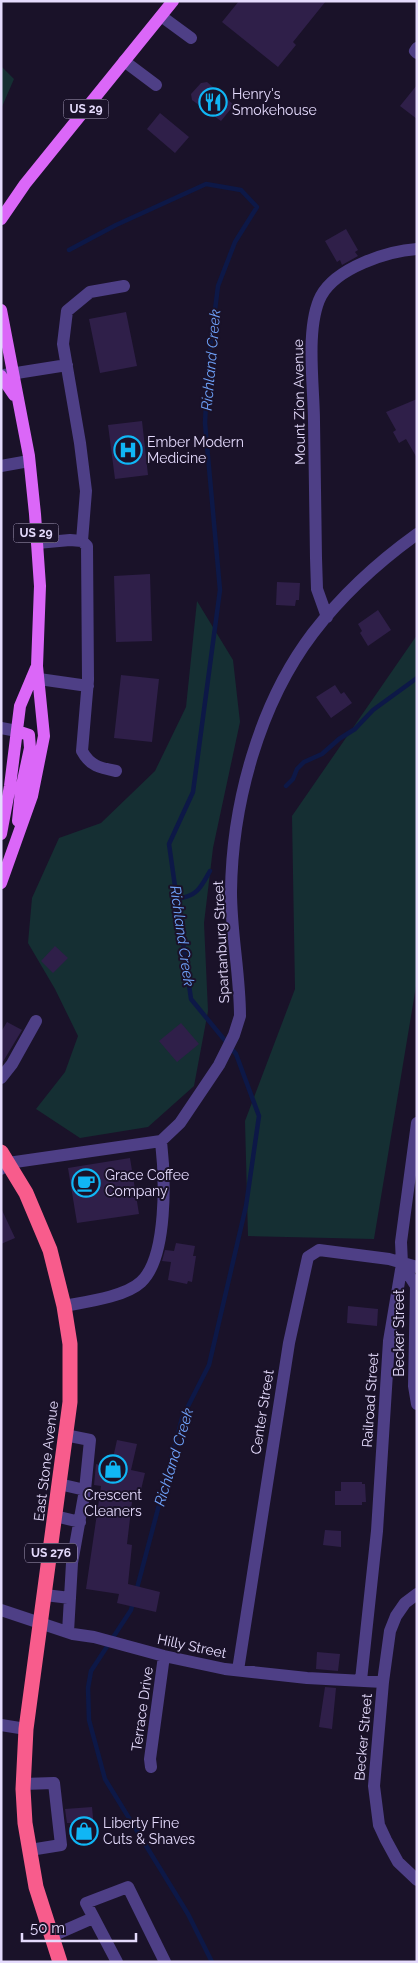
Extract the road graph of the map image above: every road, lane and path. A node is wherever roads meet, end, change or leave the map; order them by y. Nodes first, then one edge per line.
1 (173, 1) edge
2 (161, 16) junction
3 (190, 38) dead end
4 (417, 48) edge
5 (417, 53) edge
6 (124, 61) junction
7 (156, 85) dead end
8 (1, 218) edge
9 (417, 249) edge
10 (124, 286) dead end
11 (1, 310) edge
12 (66, 365) junction
13 (5, 375) edge
14 (29, 461) junction
15 (1, 466) edge
16 (417, 534) edge
17 (82, 541) junction
18 (37, 543) junction
19 (327, 617) junction
20 (36, 674) junction
21 (88, 686) junction
22 (1, 728) edge
23 (17, 731) junction
24 (116, 771) dead end
25 (1, 834) edge
26 (16, 841) junction
27 (1, 883) edge
28 (36, 1021) dead end
29 (1, 1078) edge
30 (417, 1123) edge
31 (161, 1141) junction
32 (4, 1161) edge
33 (402, 1264) junction
34 (417, 1267) edge
35 (64, 1306) junction
36 (417, 1404) edge
37 (65, 1435) junction
38 (59, 1484) junction
39 (86, 1490) junction
40 (55, 1516) junction
41 (80, 1522) junction
42 (417, 1594) edge
43 (45, 1595) junction
44 (70, 1598) junction
45 (1, 1610) edge
46 (41, 1624) junction
47 (68, 1632) junction
48 (164, 1656) junction
49 (238, 1670) junction
50 (361, 1680) junction
51 (383, 1682) junction
52 (1, 1725) edge
53 (26, 1729) junction
54 (151, 1767) dead end
55 (23, 1784) junction
56 (30, 1850) junction
57 (417, 1880) edge
58 (93, 1918) junction
59 (52, 1936) junction
60 (60, 1962) edge
61 (117, 1962) edge
62 (165, 1962) edge

1 - 2 main road, US 29
2 - 3 street
2 - 6 main road, US 29
4 - 5 street
6 - 7 street
6 - 8 main road, US 29
9 - 19 street, Mount Zion Avenue
10 - 12 street
11 - 13 main road, US 29
12 - 13 street
12 - 17 street
13 - 14 main road, US 29
14 - 15 street
14 - 18 main road, US 29
16 - 19 street, Spartanburg Street
17 - 18 street
17 - 21 street
18 - 20 main road, US 29
19 - 31 street, Spartanburg Street
20 - 21 street
20 - 23 main road, US 29
20 - 26 main road, US 29
21 - 24 street
22 - 23 street
23 - 25 main road, US 29
23 - 26 main road
26 - 27 main road, US 29
28 - 29 street
30 - 33 street, Railroad Street
31 - 32 street
31 - 35 street
32 - 35 highway, East Stone Avenue / US 276
33 - 34 street, Center Street
33 - 36 street, Becker Street
33 - 49 street, Center Street
33 - 50 street, Railroad Street
35 - 37 highway, East Stone Avenue / US 276
37 - 38 highway, East Stone Avenue / US 276
37 - 39 street
38 - 39 street
38 - 40 highway, East Stone Avenue / US 276
39 - 41 street
40 - 41 street
40 - 43 highway, East Stone Avenue / US 276
41 - 44 street
42 - 51 street, Becker Street
43 - 44 street
43 - 46 highway, East Stone Avenue / US 276
44 - 47 street
45 - 46 street, Hilly Street
46 - 47 street, Hilly Street
46 - 53 highway, East Stone Avenue / US 276
47 - 48 street, Hilly Street
48 - 49 street, Hilly Street
48 - 54 street, Terrace Drive
49 - 50 street, Hilly Street
50 - 51 street, Hilly Street
51 - 57 street, Becker Street
52 - 53 street
53 - 55 highway, East Stone Avenue / US 276
55 - 56 highway, East Stone Avenue / US 276
55 - 56 street
56 - 59 highway, East Stone Avenue / US 276
58 - 59 street
58 - 61 street
58 - 62 street
59 - 60 highway, East Stone Avenue / US 276

